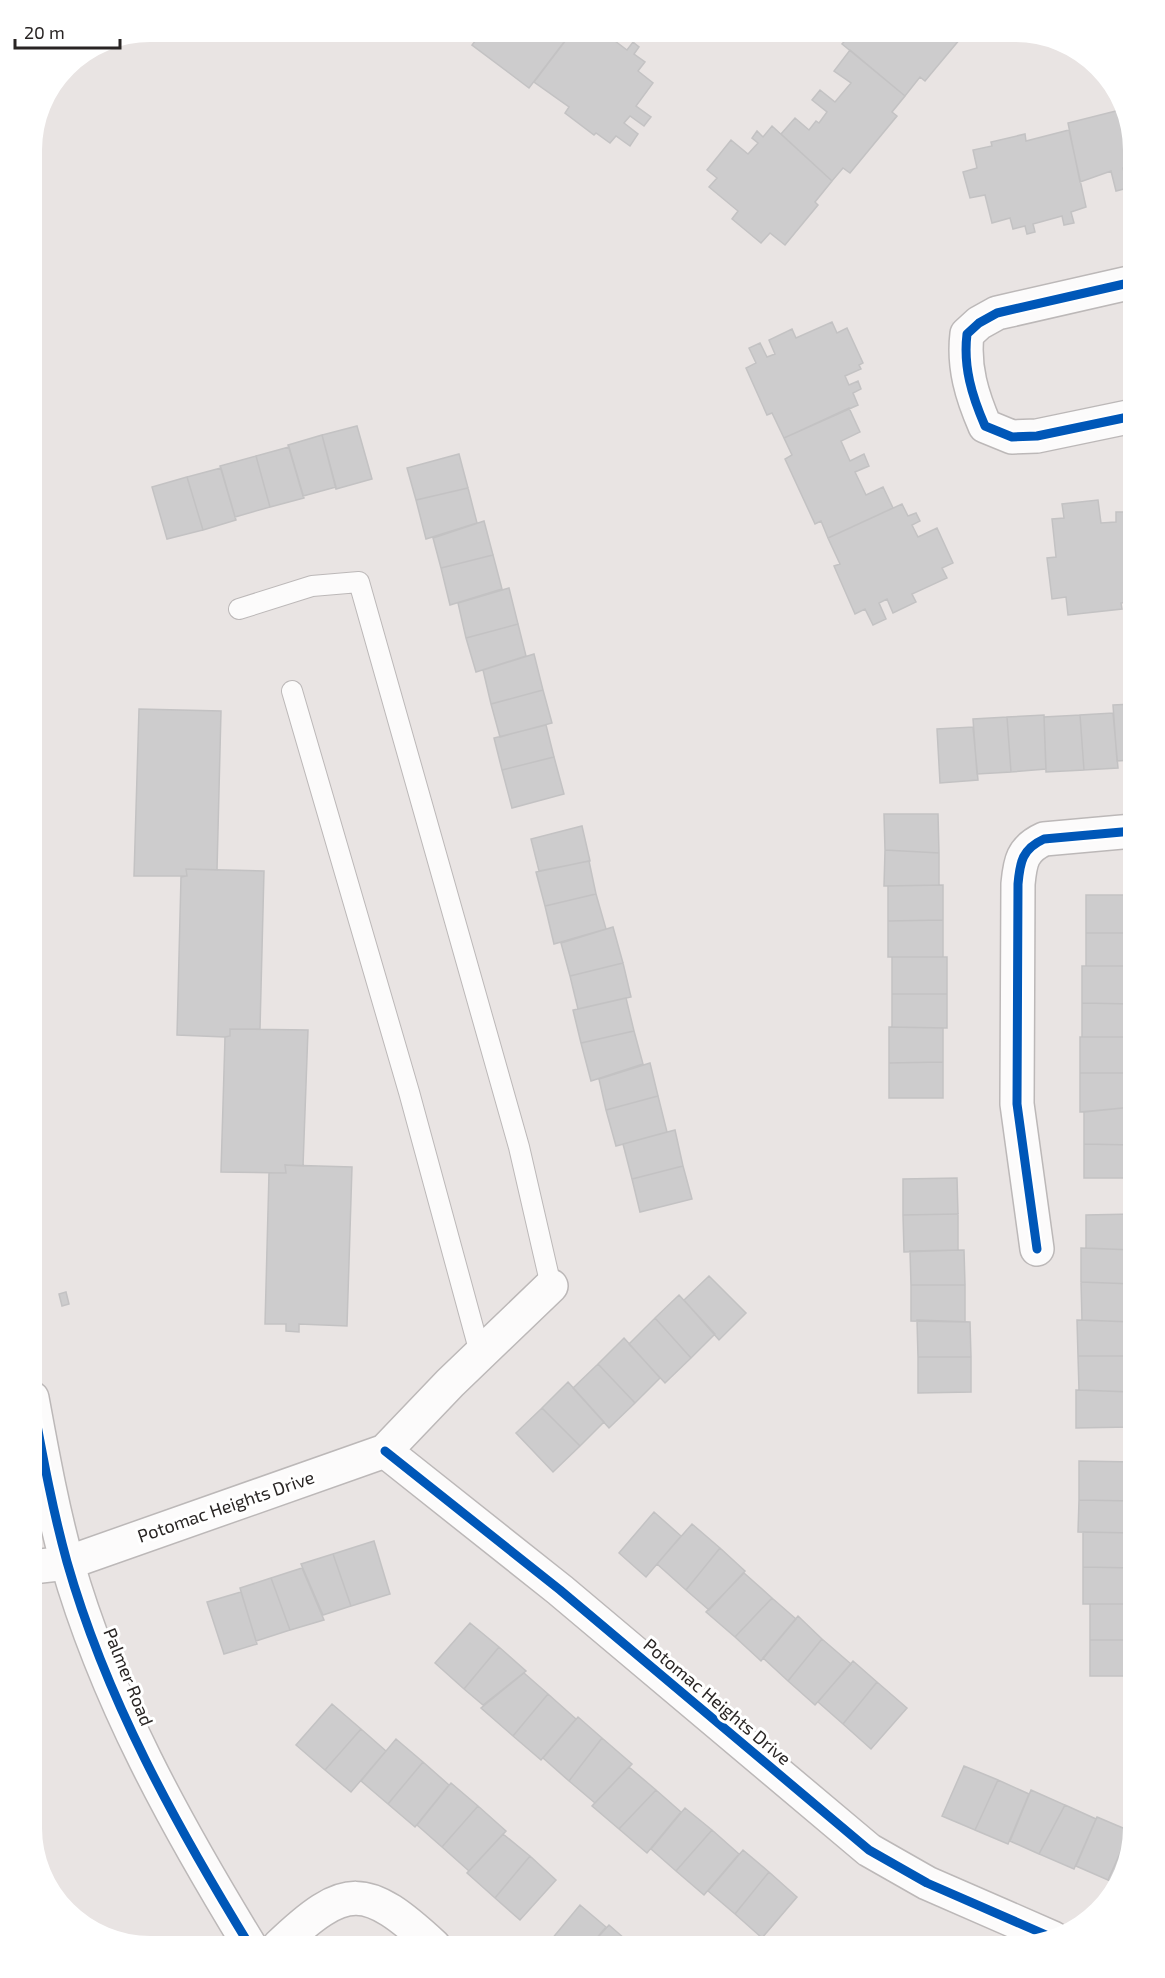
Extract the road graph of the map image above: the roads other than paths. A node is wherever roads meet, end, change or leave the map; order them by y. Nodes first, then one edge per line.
1 (1123, 284) edge
2 (1123, 418) edge
3 (239, 609) dead end
4 (292, 691) dead end
5 (1123, 832) edge
6 (1037, 1250) dead end
7 (551, 1286) joint
8 (480, 1353) junction
9 (385, 1451) junction
10 (42, 1452) edge
11 (67, 1563) junction
12 (42, 1566) edge
13 (1040, 1933) edge
14 (244, 1936) edge
15 (290, 1936) edge
16 (422, 1936) edge

1 - 2 street
3 - 7 lane
4 - 8 lane
5 - 6 street
7 - 8 street, Potomac Heights Drive
8 - 9 street, Potomac Heights Drive
9 - 11 street, Potomac Heights Drive
9 - 13 street, Potomac Heights Drive
10 - 11 street, Palmer Road
11 - 12 street, Potomac Heights Drive
11 - 14 street, Palmer Road
15 - 16 street

